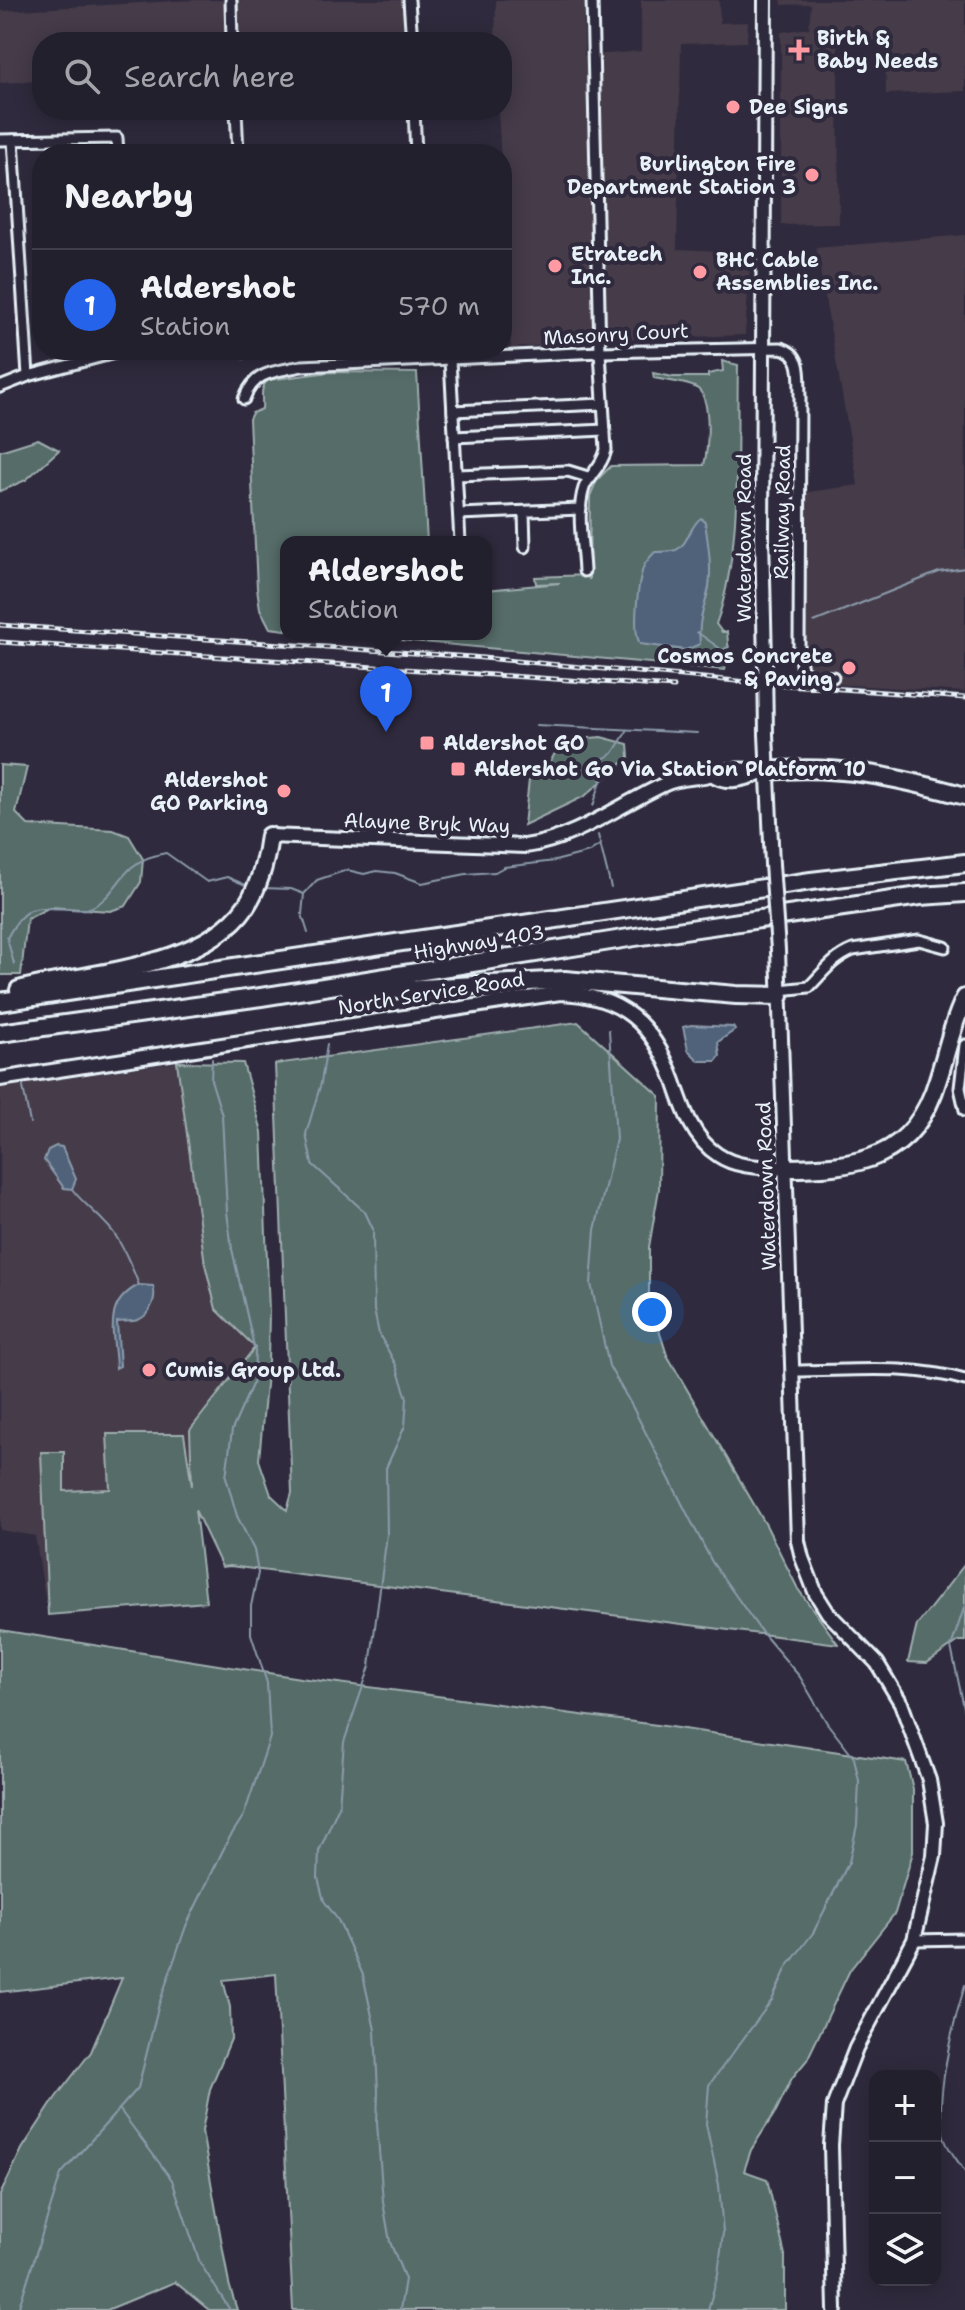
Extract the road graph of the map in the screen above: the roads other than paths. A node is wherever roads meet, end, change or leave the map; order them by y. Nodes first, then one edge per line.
1 (231, 0) edge
2 (409, 0) edge
3 (592, 0) edge
4 (765, 0) edge
5 (232, 32) edge
6 (411, 32) edge
7 (236, 120) edge
8 (414, 120) edge
9 (0, 140) edge
10 (13, 140) junction
11 (117, 144) edge
12 (238, 144) edge
13 (416, 144) edge
14 (765, 348) junction
15 (600, 352) junction
16 (512, 357) edge
17 (88, 360) edge
18 (450, 360) joint
19 (28, 376) junction
20 (0, 387) edge
21 (244, 399) dead end
22 (603, 404) junction
23 (453, 411) junction
24 (605, 430) junction
25 (454, 437) junction
26 (456, 475) junction
27 (591, 478) junction
28 (581, 509) junction
29 (524, 512) junction
30 (459, 514) junction
31 (460, 536) edge
32 (525, 547) dead end
33 (584, 571) dead end
34 (833, 677) dead end
35 (766, 771) junction
36 (965, 796) edge
37 (269, 836) joint
38 (965, 863) edge
39 (965, 893) edge
40 (945, 947) dead end
41 (780, 993) junction
42 (0, 995) edge
43 (261, 997) junction
44 (965, 998) edge
45 (0, 1002) edge
46 (0, 1033) edge
47 (965, 1045) edge
48 (0, 1079) edge
49 (965, 1110) edge
50 (784, 1168) junction
51 (793, 1371) junction
52 (965, 1380) edge
53 (965, 1939) edge
54 (914, 1940) junction
55 (835, 2310) edge

1 - 5 street
2 - 6 street
3 - 15 street
4 - 14 main road, Waterdown Road
7 - 12 street
8 - 13 street
9 - 10 street
10 - 11 street
10 - 19 street
14 - 15 street, Masonry Court
14 - 34 street, Railway Road
14 - 35 main road, Waterdown Road, bridge
15 - 16 street, Masonry Court
15 - 22 street
17 - 19 street
18 - 21 street, Masonry Court
18 - 23 street
19 - 20 street
22 - 23 street
22 - 24 street
23 - 25 street
24 - 25 street
24 - 27 street
25 - 26 street
26 - 27 street
26 - 30 street
27 - 28 street
28 - 29 street
28 - 33 street
29 - 30 street
29 - 32 street
30 - 31 street
35 - 36 highway
35 - 37 main road, Alayne Bryk Way
35 - 41 main road, Waterdown Road, bridge
37 - 42 highway
38 - 45 highway, Highway 403
39 - 43 highway, Highway 403
40 - 41 street
41 - 43 highway
41 - 50 main road, Waterdown Road
43 - 46 highway, Highway 403
44 - 50 highway
47 - 49 street
48 - 50 main road, North Service Road
50 - 51 main road, Waterdown Road
51 - 52 street
51 - 54 main road, Waterdown Road
53 - 54 street
54 - 55 main road, Waterdown Road

